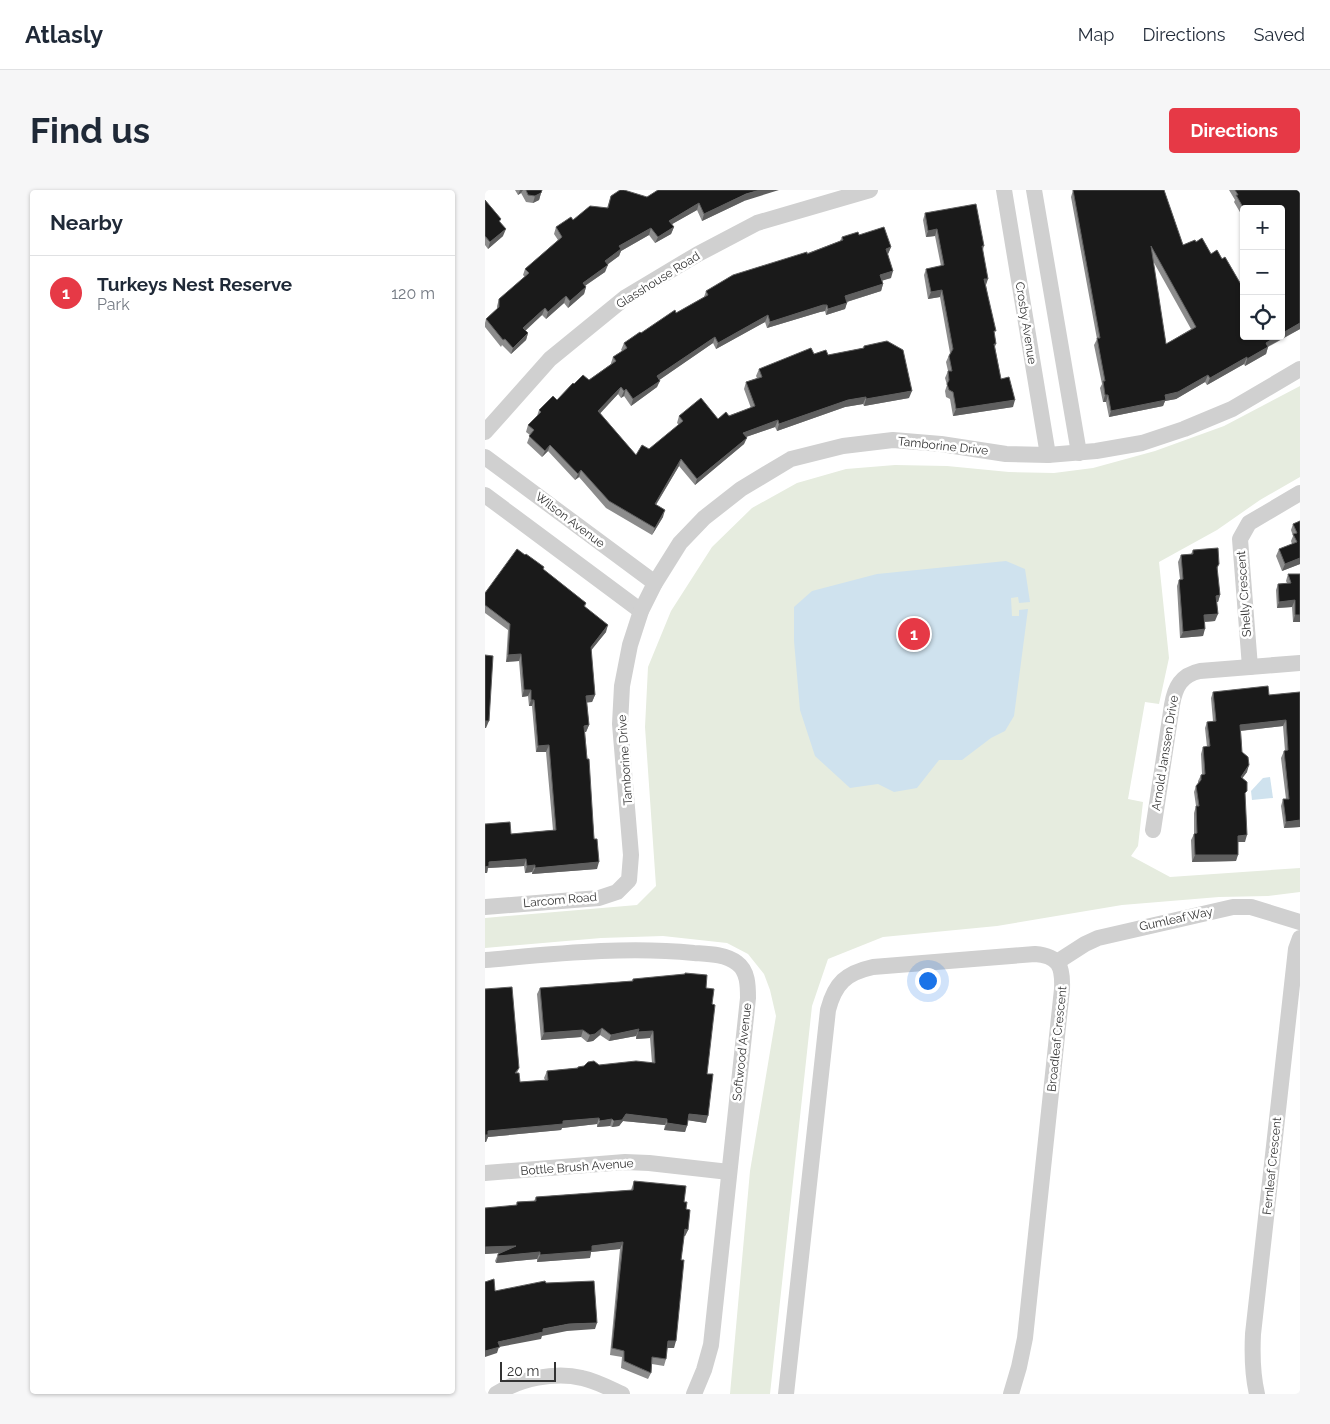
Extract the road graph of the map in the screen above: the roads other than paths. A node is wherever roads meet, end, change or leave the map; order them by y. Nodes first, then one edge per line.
1 (870, 190) edge
2 (1004, 190) edge
3 (1034, 190) edge
4 (1300, 369) edge
5 (485, 432) edge
6 (1079, 453) junction
7 (1048, 456) junction
8 (485, 457) edge
9 (1300, 493) edge
10 (485, 495) edge
11 (655, 583) junction
12 (641, 611) junction
13 (1300, 663) edge
14 (1250, 667) junction
15 (1153, 830) dead end
16 (629, 880) joint
17 (485, 907) edge
18 (1300, 922) edge
19 (1300, 938) edge
20 (485, 960) edge
21 (1057, 962) junction
22 (729, 1172) junction
23 (485, 1173) edge
24 (495, 1394) edge
25 (622, 1394) edge
26 (695, 1394) edge
27 (786, 1394) edge
28 (1011, 1394) edge
29 (1257, 1394) edge

1 - 5 street, Glasshouse Road
2 - 7 street, Crosby Avenue
3 - 6 street
4 - 6 street, Tamborine Drive
6 - 7 street, Tamborine Drive
7 - 11 street, Tamborine Drive
8 - 11 street, Wilson Avenue
9 - 14 street, Shelly Crescent
10 - 12 street
11 - 12 street, Tamborine Drive
12 - 16 street, Tamborine Drive
13 - 14 street, Arnold Janssen Drive
14 - 15 street, Arnold Janssen Drive
16 - 17 street, Larcom Road
18 - 21 street, Gumleaf Way
19 - 29 street, Fernleaf Crescent
20 - 22 street, Softwood Avenue
21 - 27 street
21 - 28 street, Broadleaf Crescent
22 - 23 street, Bottle Brush Avenue
22 - 26 street, Softwood Avenue
24 - 25 street

